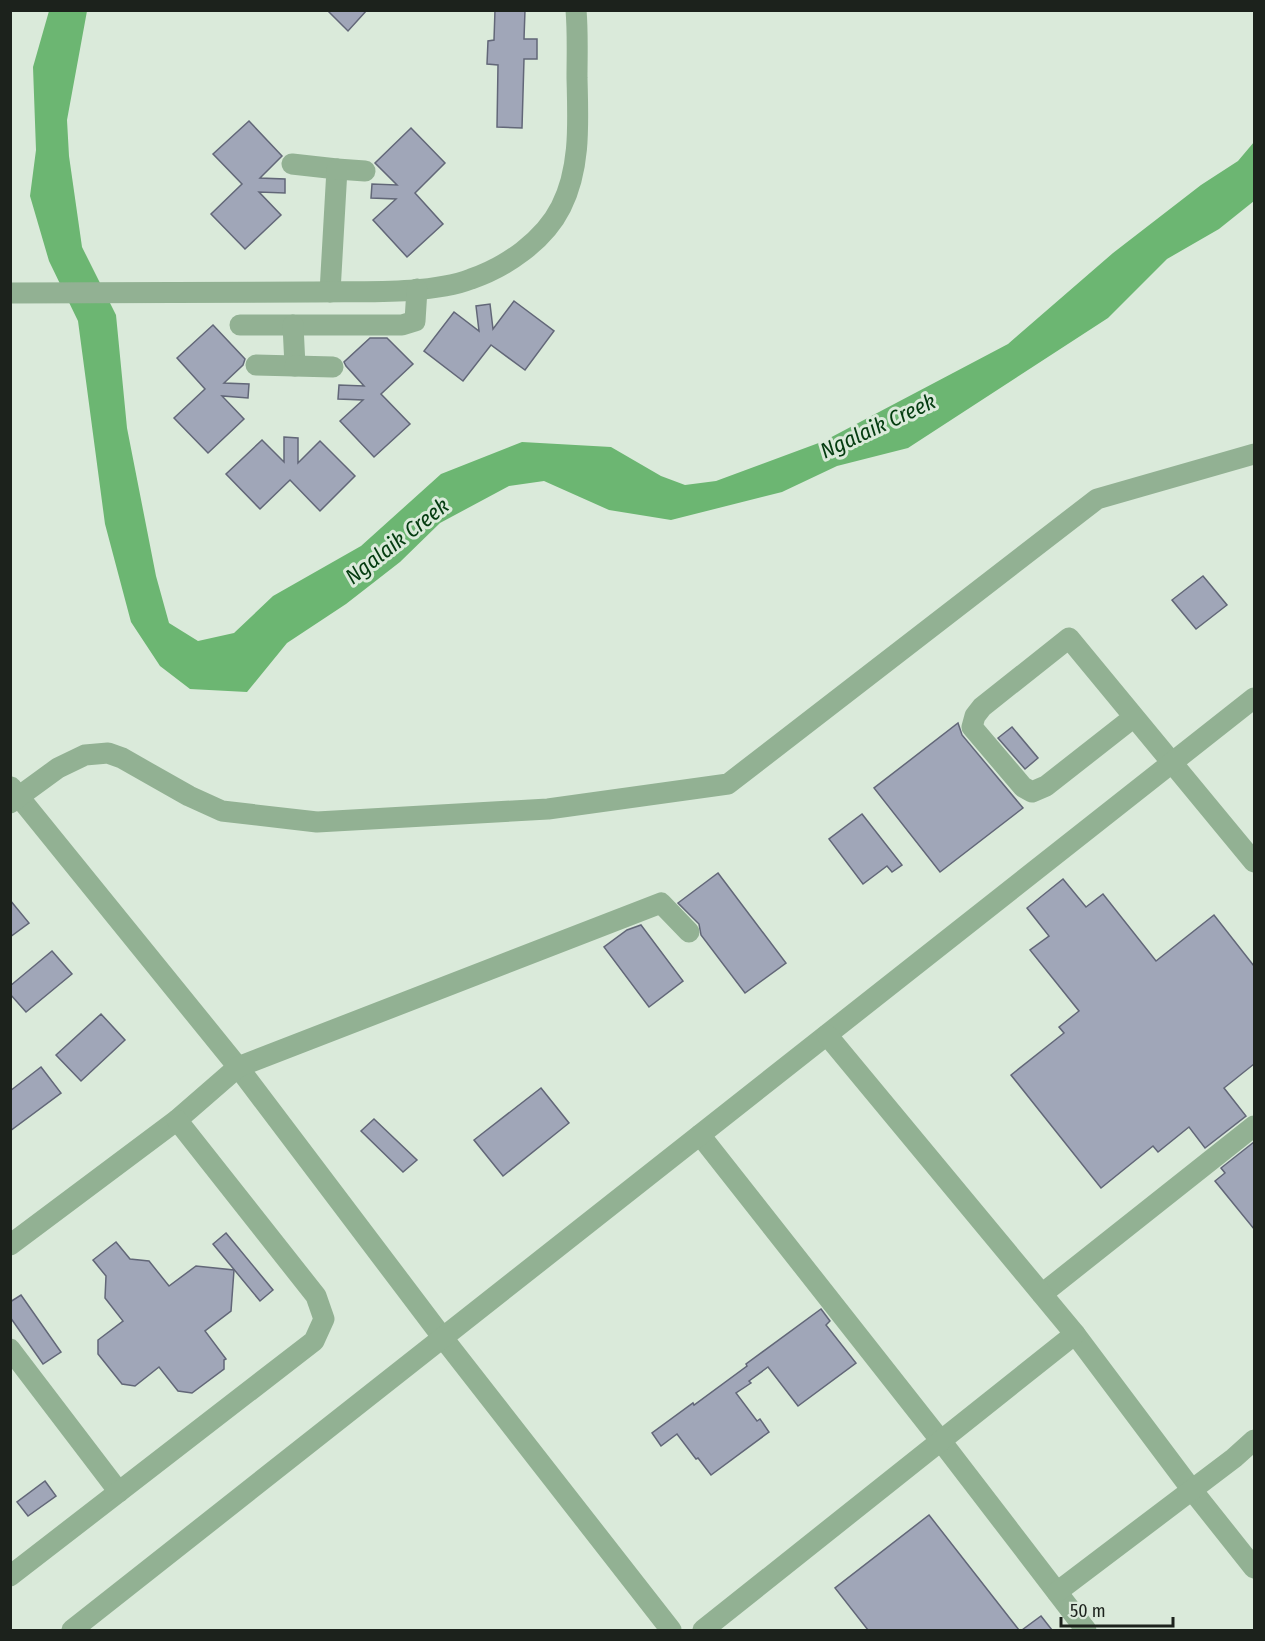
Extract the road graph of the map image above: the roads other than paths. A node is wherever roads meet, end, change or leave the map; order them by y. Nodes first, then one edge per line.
1 (576, 10) edge
2 (292, 164) dead end
3 (337, 169) junction
4 (365, 171) dead end
5 (417, 289) junction
6 (330, 292) junction
7 (10, 293) edge
8 (240, 325) dead end
9 (293, 325) junction
10 (256, 365) dead end
11 (294, 366) junction
12 (333, 367) dead end
13 (1254, 454) edge
14 (1254, 698) edge
15 (1134, 717) junction
16 (1172, 763) junction
17 (13, 796) edge
18 (1254, 862) edge
19 (689, 932) dead end
20 (827, 1035) junction
21 (238, 1067) junction
22 (177, 1120) junction
23 (1254, 1126) edge
24 (700, 1135) junction
25 (10, 1245) edge
26 (1042, 1294) junction
27 (1075, 1334) junction
28 (443, 1338) junction
29 (10, 1349) edge
30 (1254, 1440) edge
31 (940, 1441) junction
32 (1192, 1490) junction
33 (119, 1492) junction
34 (1254, 1568) edge
35 (10, 1576) edge
36 (1057, 1592) junction
37 (81, 1628) edge
38 (671, 1630) edge
39 (703, 1630) edge
40 (1086, 1630) edge

1 - 5 street
2 - 3 street
3 - 4 street
3 - 6 street
5 - 6 street
5 - 9 street
6 - 7 street
8 - 9 street
9 - 11 street
10 - 11 street
11 - 12 street
13 - 17 street
14 - 16 street
15 - 15 street
15 - 16 street
16 - 18 street
16 - 20 street
17 - 21 street
19 - 21 street
20 - 24 street
20 - 26 street
21 - 22 street
21 - 28 street
22 - 25 street
22 - 33 street
23 - 26 street
24 - 28 street
24 - 31 street
26 - 27 street
27 - 31 street
27 - 32 street
28 - 37 street
28 - 38 street
29 - 33 street
30 - 32 street
31 - 36 street
31 - 39 street
32 - 34 street
32 - 36 street
33 - 35 street
36 - 40 street

